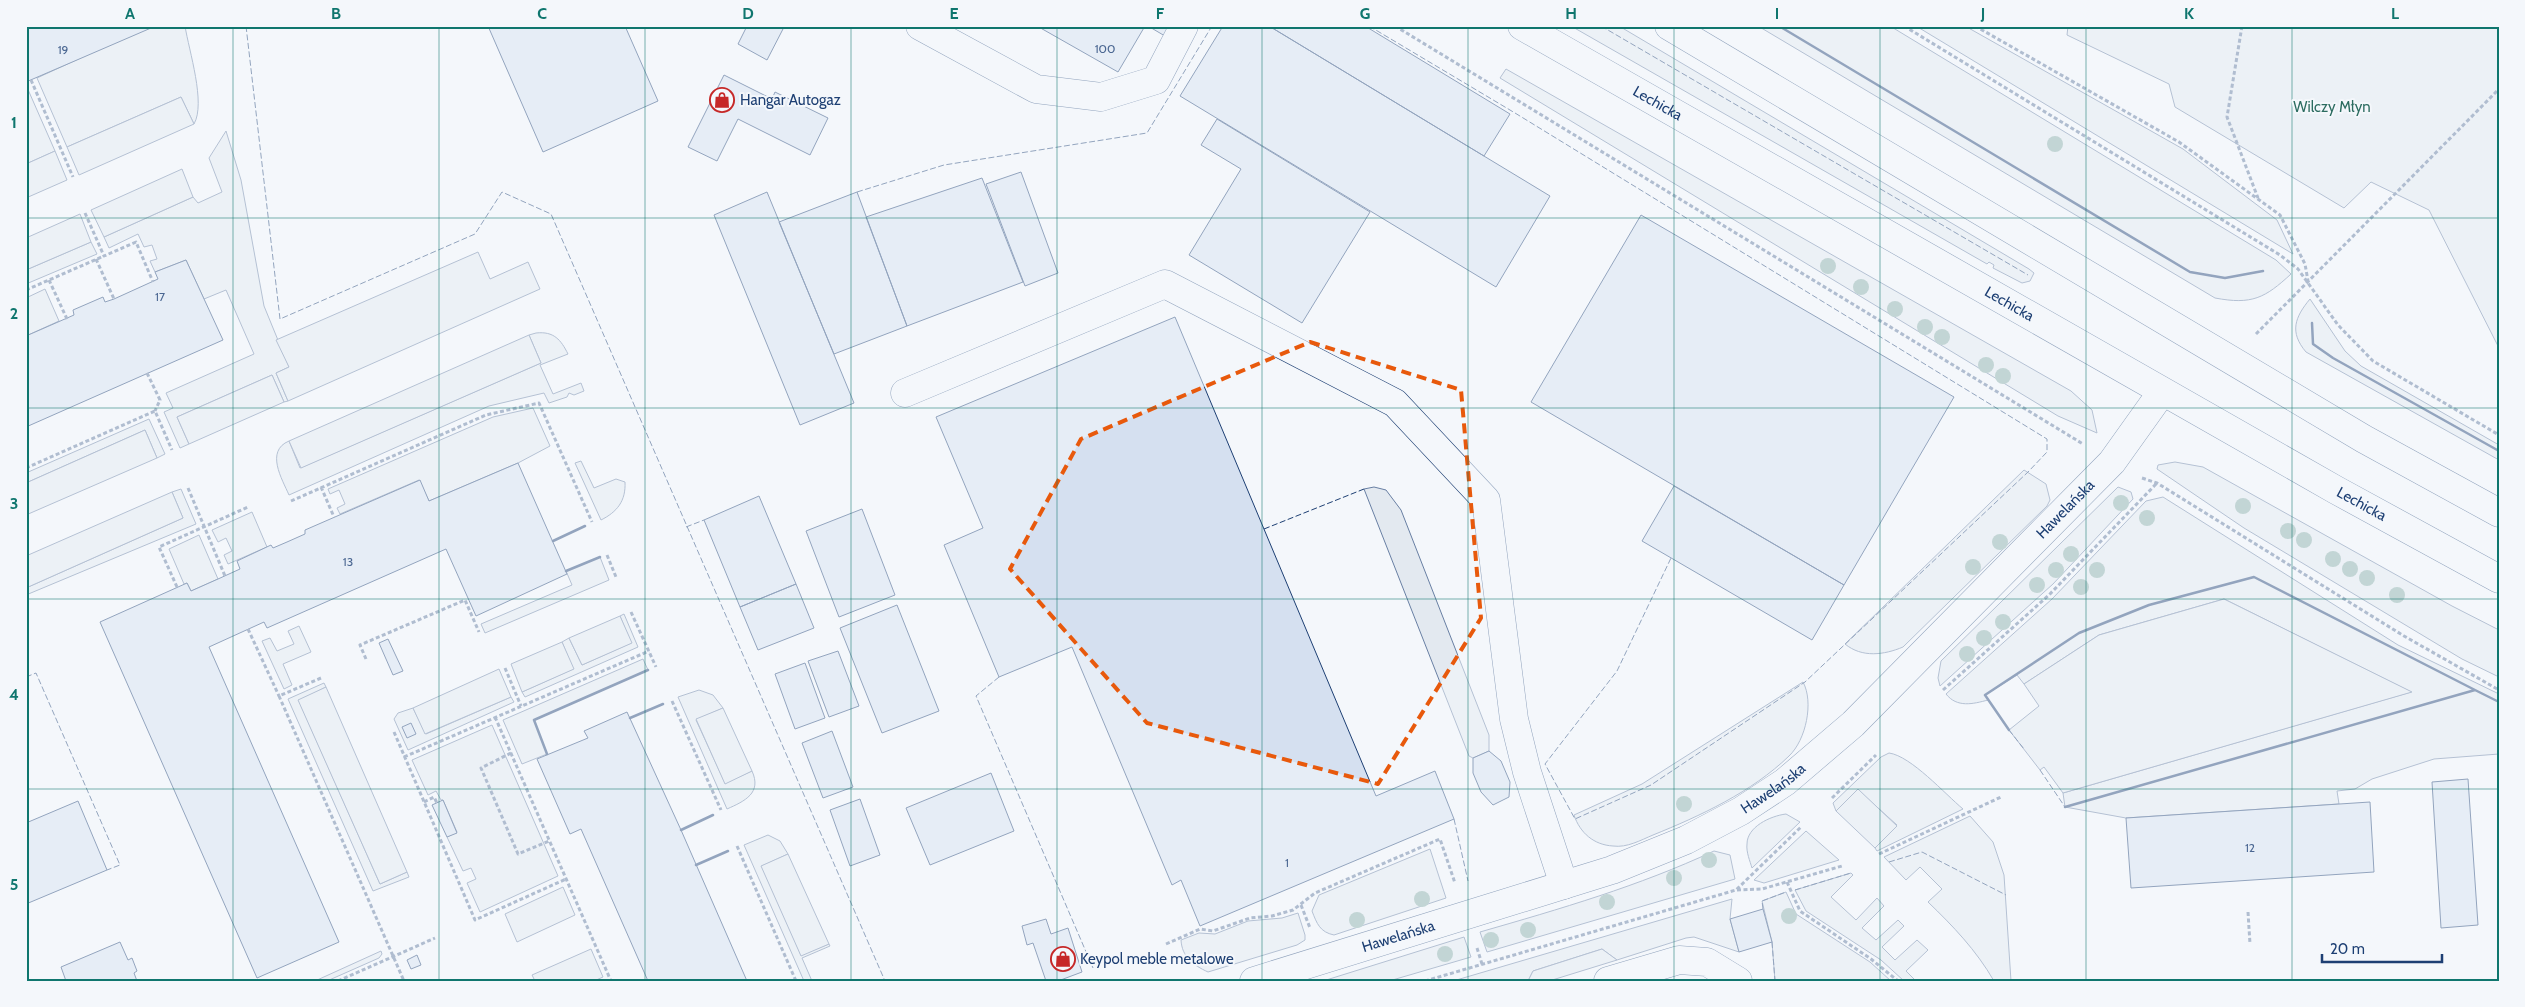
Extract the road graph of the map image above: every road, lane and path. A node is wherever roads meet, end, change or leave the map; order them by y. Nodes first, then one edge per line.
1 (920, 26) edge
2 (1184, 26) edge
3 (1395, 26) edge
4 (1522, 26) edge
5 (1669, 26) edge
6 (1904, 26) edge
7 (1975, 26) edge
8 (2242, 26) edge
9 (31, 80) dead end
10 (2499, 89) edge
11 (73, 177) dead end
12 (2258, 199) junction
13 (85, 213) dead end
14 (104, 256) junction
15 (96, 259) junction
16 (49, 280) junction
17 (2308, 281) junction
18 (152, 282) dead end
19 (26, 290) edge
20 (114, 299) dead end
21 (67, 319) dead end
22 (2238, 365) junction
23 (147, 373) dead end
24 (2162, 392) junction
25 (905, 393) dead end
26 (155, 411) junction
27 (2499, 435) edge
28 (2088, 447) dead end
29 (172, 450) dead end
30 (26, 468) edge
31 (2134, 476) dead end
32 (2157, 483) junction
33 (321, 487) junction
34 (188, 488) dead end
35 (290, 500) dead end
36 (248, 507) dead end
37 (2499, 513) edge
38 (334, 517) dead end
39 (592, 522) dead end
40 (204, 526) junction
41 (607, 555) dead end
42 (225, 576) dead end
43 (616, 577) dead end
44 (2499, 579) edge
45 (177, 587) dead end
46 (631, 612) dead end
47 (248, 629) dead end
48 (479, 632) dead end
49 (380, 636) junction
50 (382, 641) dead end
51 (649, 651) junction
52 (366, 659) dead end
53 (656, 667) dead end
54 (505, 668) dead end
55 (321, 678) dead end
56 (1942, 690) dead end
57 (2499, 690) edge
58 (279, 696) junction
59 (672, 701) dead end
60 (522, 706) junction
61 (495, 717) junction
62 (394, 732) dead end
63 (511, 753) junction
64 (1876, 755) dead end
65 (404, 757) junction
66 (2001, 797) dead end
67 (1832, 798) dead end
68 (424, 802) junction
69 (437, 802) dead end
70 (721, 810) dead end
71 (1802, 826) dead end
72 (549, 841) junction
73 (737, 846) dead end
74 (1879, 854) dead end
75 (1842, 866) dead end
76 (566, 879) junction
77 (1787, 882) junction
78 (1564, 885) junction
79 (1736, 890) junction
80 (1457, 891) dead end
81 (1301, 905) junction
82 (2248, 912) dead end
83 (1310, 930) dead end
84 (435, 938) dead end
85 (1166, 944) dead end
86 (2250, 944) dead end
87 (393, 957) junction
88 (338, 981) edge
89 (404, 981) edge
90 (611, 981) edge
91 (796, 981) edge
92 (1254, 981) edge
93 (1425, 981) edge
94 (1608, 981) edge
95 (1738, 981) edge
96 (1898, 981) edge

1 - 2 main road
3 - 28 path
4 - 24 main road, Lechicka
5 - 22 main road
6 - 17 path
7 - 12 path
8 - 12 path
9 - 11 path
10 - 17 path
12 - 17 path
13 - 14 path
14 - 15 path
14 - 18 path
15 - 16 path
15 - 20 path
16 - 19 path
16 - 21 path
17 - 22 path
17 - 27 path
22 - 37 main road
23 - 26 path
24 - 44 main road, Lechicka
24 - 78 main road, Hawelańska
25 - 78 main road
26 - 29 path
26 - 30 path
31 - 32 path
32 - 56 path
32 - 57 path
33 - 35 path
33 - 38 path
33 - 39 path
34 - 40 path
36 - 40 path
40 - 42 path
40 - 45 path
41 - 43 path
46 - 51 path
47 - 58 path
48 - 49 path
49 - 50 path
49 - 52 path
51 - 53 path
51 - 60 path
54 - 60 path
55 - 58 path
58 - 87 path
59 - 70 path
60 - 61 path
61 - 63 path
61 - 65 path
62 - 65 path
63 - 72 path
63 - 72 path
64 - 67 path
65 - 68 path
66 - 74 path
68 - 69 path
68 - 76 path
71 - 79 path
72 - 76 path
73 - 91 path
75 - 77 path
76 - 90 path
77 - 79 path
77 - 96 path
78 - 92 main road, Hawelańska
79 - 93 path
80 - 81 path
81 - 83 path
81 - 85 path
82 - 86 path
84 - 87 path
87 - 88 path
87 - 89 path
94 - 95 main road

